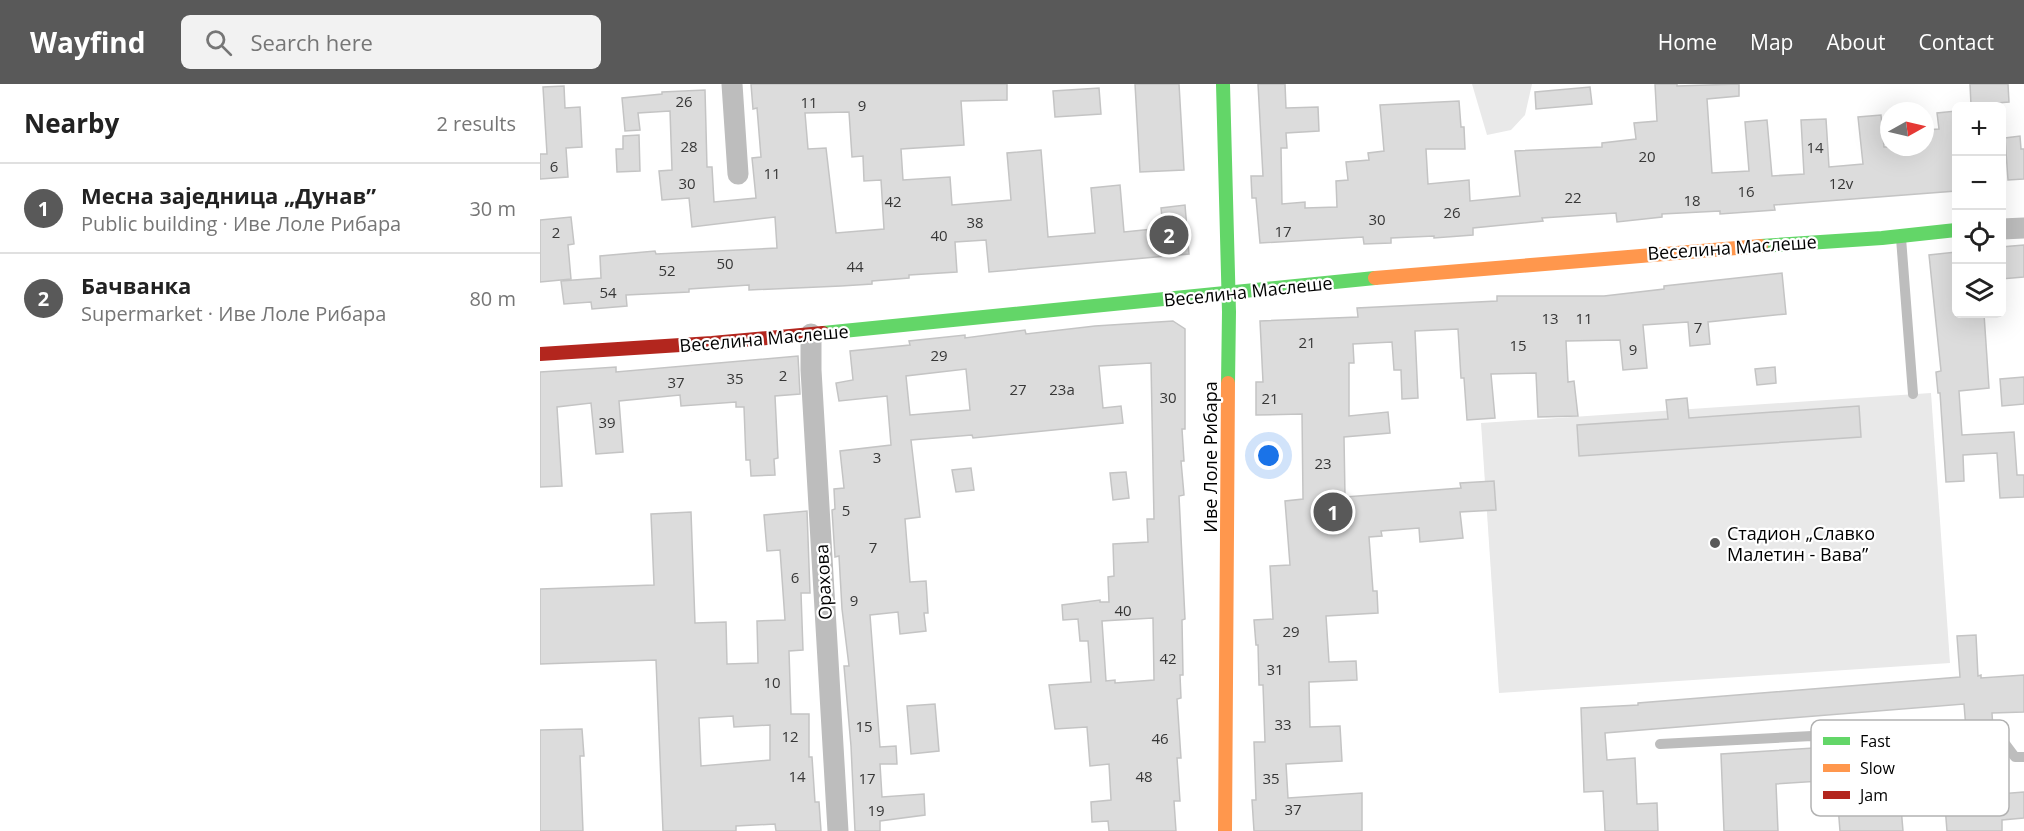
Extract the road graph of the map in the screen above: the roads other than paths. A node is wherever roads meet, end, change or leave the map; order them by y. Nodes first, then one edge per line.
1 (732, 84) edge
2 (1223, 84) edge
3 (738, 174) dead end
4 (2024, 228) edge
5 (2006, 229) edge
6 (1952, 230) edge
7 (1900, 235) junction
8 (1229, 294) junction
9 (811, 334) junction
10 (540, 354) edge
11 (1912, 394) dead end
12 (1811, 736) edge
13 (1660, 744) dead end
14 (2009, 750) edge
15 (2024, 757) edge
16 (838, 831) edge
17 (1225, 831) edge

1 - 3 street
2 - 8 street, Иве Лоле Рибара
4 - 5 street
6 - 7 street, Веселина Маслеше
7 - 8 street, Веселина Маслеше
7 - 11 lane
8 - 9 street, Веселина Маслеше
8 - 17 street, Иве Лоле Рибара
9 - 10 street, Веселина Маслеше
9 - 16 street, Орахова
12 - 13 lane
14 - 15 lane

